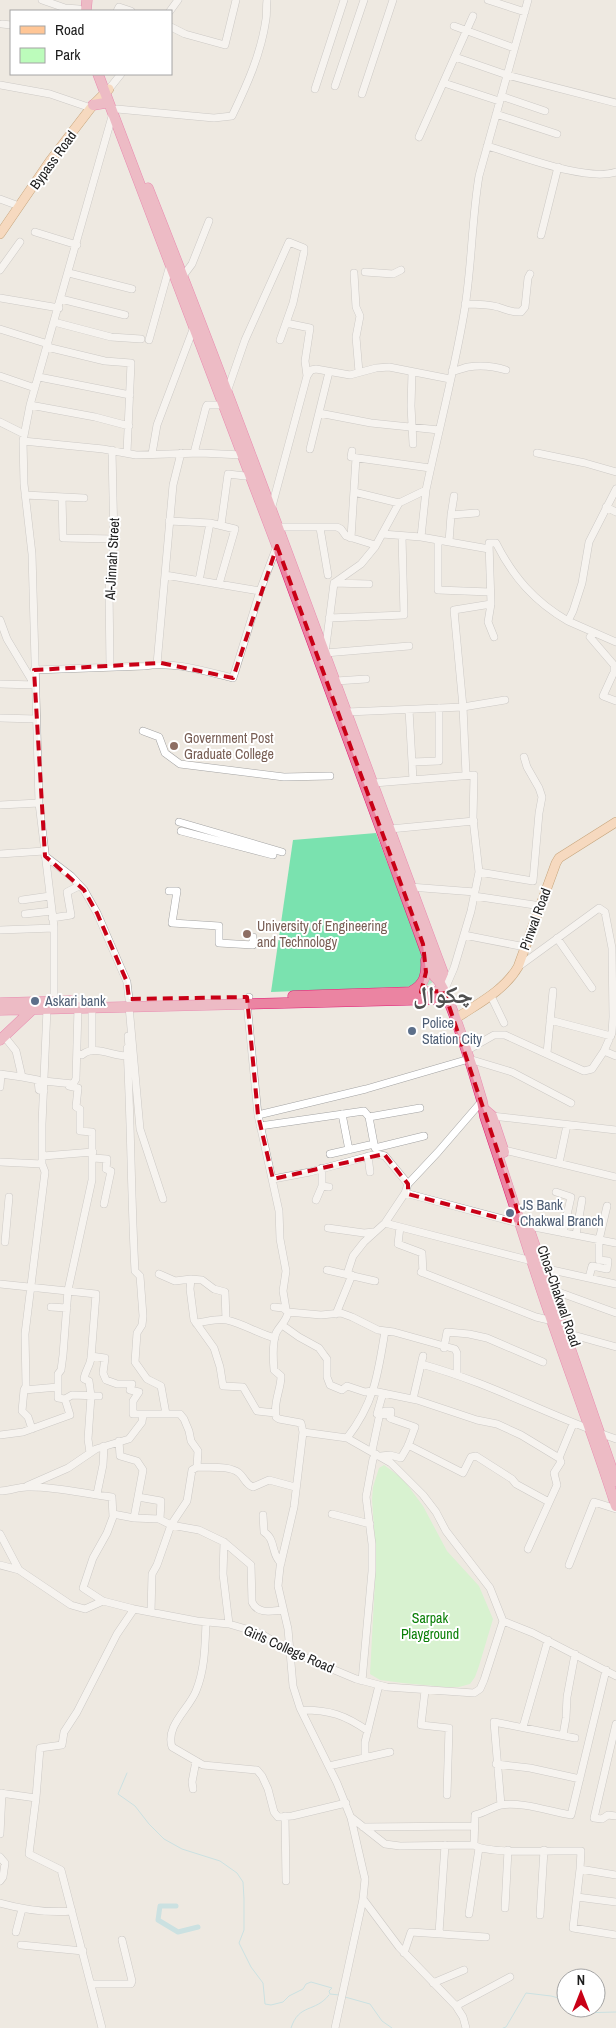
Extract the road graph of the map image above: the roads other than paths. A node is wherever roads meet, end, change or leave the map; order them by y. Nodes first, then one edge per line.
1 (42, 0) edge
2 (236, 0) edge
3 (267, 0) edge
4 (344, 0) edge
5 (364, 0) edge
6 (394, 0) edge
7 (488, 0) edge
8 (528, 0) edge
9 (84, 7) edge
10 (525, 12) junction
11 (473, 16) dead end
12 (2, 24) dead end
13 (10, 25) edge
14 (454, 26) dead end
15 (172, 28) edge
16 (467, 31) junction
17 (514, 48) junction
18 (455, 57) junction
19 (99, 75) edge
20 (104, 75) edge
21 (121, 75) edge
22 (507, 75) junction
23 (444, 82) junction
24 (0, 85) edge
25 (335, 86) dead end
26 (315, 89) dead end
27 (107, 91) junction
28 (362, 94) dead end
29 (500, 98) junction
30 (616, 103) edge
31 (92, 107) junction
32 (113, 109) junction
33 (545, 111) dead end
34 (496, 114) junction
35 (557, 134) dead end
36 (419, 138) dead end
37 (487, 146) junction
38 (558, 167) junction
39 (616, 172) edge
40 (0, 199) edge
41 (19, 206) junction
42 (209, 221) dead end
43 (35, 232) dead end
44 (0, 234) edge
45 (541, 235) dead end
46 (20, 242) dead end
47 (77, 246) junction
48 (170, 262) junction
49 (0, 270) edge
50 (401, 270) dead end
51 (365, 272) dead end
52 (69, 273) junction
53 (354, 273) dead end
54 (530, 274) dead end
55 (183, 276) junction
56 (132, 289) dead end
57 (0, 298) edge
58 (61, 299) junction
59 (466, 304) junction
60 (58, 308) junction
61 (125, 315) dead end
62 (54, 322) junction
63 (286, 323) junction
64 (194, 327) junction
65 (0, 329) edge
66 (280, 340) dead end
67 (48, 345) junction
68 (506, 370) dead end
69 (452, 371) junction
70 (329, 372) junction
71 (359, 372) junction
72 (412, 372) junction
73 (0, 376) edge
74 (307, 376) junction
75 (39, 377) junction
76 (450, 379) junction
77 (35, 388) junction
78 (227, 392) junction
79 (130, 395) junction
80 (30, 405) junction
81 (223, 405) junction
82 (319, 414) junction
83 (0, 422) edge
84 (130, 426) junction
85 (412, 427) junction
86 (438, 430) junction
87 (23, 437) junction
88 (413, 444) dead end
89 (310, 449) dead end
90 (112, 450) junction
91 (352, 451) dead end
92 (127, 452) junction
93 (181, 453) junction
94 (194, 453) junction
95 (537, 453) dead end
96 (152, 454) junction
97 (242, 455) junction
98 (356, 458) junction
99 (430, 468) junction
100 (616, 472) edge
101 (245, 476) dead end
102 (616, 489) edge
103 (426, 490) junction
104 (354, 492) junction
105 (25, 495) junction
106 (454, 496) dead end
107 (62, 497) junction
108 (84, 498) dead end
109 (399, 503) junction
110 (606, 507) junction
111 (271, 511) junction
112 (616, 512) edge
113 (476, 513) dead end
114 (451, 515) junction
115 (170, 521) junction
116 (210, 522) junction
117 (221, 526) junction
118 (277, 527) junction
119 (320, 528) junction
120 (382, 534) junction
121 (402, 536) junction
122 (421, 537) junction
123 (352, 538) junction
124 (114, 539) junction
125 (438, 540) junction
126 (449, 542) junction
127 (277, 546) junction
128 (375, 546) junction
129 (489, 549) junction
130 (164, 575) junction
131 (328, 576) dead end
132 (199, 581) junction
133 (334, 582) junction
134 (219, 584) junction
135 (369, 584) dead end
136 (260, 591) junction
137 (490, 592) junction
138 (490, 604) junction
139 (329, 618) junction
140 (0, 620) edge
141 (568, 621) junction
142 (2, 631) edge
143 (494, 637) dead end
144 (590, 637) dead end
145 (616, 642) edge
146 (409, 646) dead end
147 (325, 653) junction
148 (157, 664) junction
149 (110, 667) junction
150 (34, 670) junction
151 (366, 679) dead end
152 (336, 681) junction
153 (0, 684) edge
154 (35, 685) junction
155 (505, 700) dead end
156 (616, 701) edge
157 (463, 707) junction
158 (439, 708) junction
159 (409, 710) junction
160 (347, 712) junction
161 (0, 718) edge
162 (36, 719) junction
163 (143, 731) dead end
164 (524, 757) dead end
165 (412, 762) junction
166 (466, 775) junction
167 (330, 776) dead end
168 (413, 780) junction
169 (374, 783) junction
170 (39, 803) junction
171 (0, 805) edge
172 (474, 821) junction
173 (179, 822) dead end
174 (616, 822) edge
175 (390, 829) junction
176 (181, 831) dead end
177 (282, 852) dead end
178 (0, 854) edge
179 (44, 854) junction
180 (273, 855) dead end
181 (479, 872) junction
182 (80, 886) junction
183 (410, 887) junction
184 (169, 891) dead end
185 (475, 894) junction
186 (50, 896) junction
187 (22, 900) dead end
188 (540, 906) junction
189 (25, 914) dead end
190 (52, 915) junction
191 (54, 928) junction
192 (0, 930) edge
193 (464, 935) junction
194 (254, 936) dead end
195 (557, 938) junction
196 (423, 944) junction
197 (525, 947) junction
198 (518, 967) junction
199 (440, 980) junction
200 (592, 988) dead end
201 (553, 991) dead end
202 (411, 992) junction
203 (446, 995) junction
204 (491, 996) junction
205 (248, 1000) junction
206 (0, 1003) edge
207 (129, 1003) junction
208 (44, 1005) junction
209 (92, 1007) junction
210 (78, 1008) junction
211 (0, 1010) edge
212 (615, 1017) edge
213 (454, 1019) junction
214 (550, 1020) junction
215 (504, 1022) dead end
216 (132, 1036) junction
217 (611, 1036) junction
218 (2, 1038) edge
219 (92, 1051) junction
220 (604, 1051) junction
221 (76, 1053) junction
222 (547, 1053) junction
223 (467, 1055) junction
224 (128, 1056) junction
225 (616, 1056) edge
226 (0, 1074) edge
227 (22, 1077) junction
228 (44, 1081) junction
229 (69, 1084) junction
230 (0, 1087) edge
231 (44, 1091) junction
232 (571, 1103) dead end
233 (420, 1108) dead end
234 (487, 1109) junction
235 (342, 1114) junction
236 (258, 1115) junction
237 (369, 1117) junction
238 (567, 1124) junction
239 (260, 1126) junction
240 (616, 1130) edge
241 (424, 1136) dead end
242 (374, 1144) junction
243 (349, 1150) junction
244 (504, 1150) junction
245 (330, 1154) dead end
246 (93, 1155) junction
247 (368, 1156) junction
248 (43, 1160) junction
249 (0, 1162) edge
250 (559, 1163) junction
251 (322, 1168) junction
252 (370, 1172) dead end
253 (616, 1177) edge
254 (273, 1178) junction
255 (408, 1184) junction
256 (556, 1192) dead end
257 (405, 1193) junction
258 (9, 1197) dead end
259 (163, 1199) dead end
260 (316, 1200) dead end
261 (582, 1200) dead end
262 (104, 1204) dead end
263 (607, 1206) dead end
264 (385, 1223) junction
265 (525, 1225) junction
266 (400, 1227) junction
267 (328, 1228) dead end
268 (375, 1232) junction
269 (563, 1233) junction
270 (576, 1235) junction
271 (600, 1240) junction
272 (5, 1242) dead end
273 (616, 1243) edge
274 (532, 1261) junction
275 (543, 1268) junction
276 (327, 1270) dead end
277 (159, 1274) dead end
278 (349, 1275) junction
279 (191, 1278) junction
280 (589, 1278) junction
281 (375, 1281) dead end
282 (0, 1284) edge
283 (616, 1284) edge
284 (29, 1288) junction
285 (550, 1288) junction
286 (68, 1290) junction
287 (51, 1307) dead end
288 (274, 1307) dead end
289 (67, 1308) junction
290 (287, 1310) junction
291 (616, 1313) edge
292 (336, 1314) junction
293 (226, 1320) junction
294 (553, 1321) junction
295 (196, 1324) junction
296 (282, 1325) junction
297 (385, 1331) junction
298 (566, 1333) junction
299 (275, 1338) junction
300 (616, 1347) edge
301 (444, 1348) junction
302 (91, 1356) junction
303 (423, 1356) dead end
304 (543, 1362) dead end
305 (421, 1364) junction
306 (457, 1374) junction
307 (58, 1387) junction
308 (24, 1390) junction
309 (373, 1391) junction
310 (383, 1393) junction
311 (90, 1396) junction
312 (99, 1396) dead end
313 (65, 1398) junction
314 (413, 1399) junction
315 (366, 1409) junction
316 (275, 1413) junction
317 (143, 1414) junction
318 (166, 1414) junction
319 (378, 1414) junction
320 (573, 1424) junction
321 (32, 1429) junction
322 (303, 1432) junction
323 (596, 1432) junction
324 (0, 1435) edge
325 (347, 1438) junction
326 (616, 1439) edge
327 (119, 1441) junction
328 (408, 1444) junction
329 (104, 1446) junction
330 (90, 1453) junction
331 (376, 1454) junction
332 (559, 1458) junction
333 (197, 1467) junction
334 (616, 1481) edge
335 (26, 1487) junction
336 (296, 1487) junction
337 (0, 1491) edge
338 (97, 1494) junction
339 (138, 1497) junction
340 (549, 1502) junction
341 (616, 1507) edge
342 (113, 1514) junction
343 (332, 1514) dead end
344 (263, 1515) dead end
345 (134, 1518) junction
346 (160, 1519) junction
347 (370, 1524) junction
348 (172, 1525) junction
349 (0, 1534) edge
350 (224, 1542) junction
351 (528, 1550) dead end
352 (281, 1563) junction
353 (0, 1565) edge
354 (569, 1565) dead end
355 (19, 1570) junction
356 (103, 1601) junction
357 (134, 1609) junction
358 (283, 1610) junction
359 (151, 1612) junction
360 (503, 1621) junction
361 (206, 1622) junction
362 (229, 1624) junction
363 (548, 1640) junction
364 (289, 1651) junction
365 (575, 1654) junction
366 (606, 1670) junction
367 (616, 1676) edge
368 (362, 1681) junction
369 (379, 1685) junction
370 (424, 1691) junction
371 (302, 1710) junction
372 (616, 1724) edge
373 (523, 1727) junction
374 (368, 1731) junction
375 (563, 1735) junction
376 (575, 1738) dead end
377 (390, 1752) dead end
378 (366, 1758) junction
379 (196, 1761) junction
380 (496, 1764) junction
381 (329, 1766) junction
382 (580, 1779) junction
383 (193, 1789) dead end
384 (1, 1793) edge
385 (447, 1795) dead end
386 (36, 1798) junction
387 (346, 1803) junction
388 (501, 1806) junction
389 (285, 1816) junction
390 (616, 1816) edge
391 (1, 1818) edge
392 (352, 1818) junction
393 (474, 1826) junction
394 (363, 1827) junction
395 (0, 1834) edge
396 (445, 1845) junction
397 (476, 1846) junction
398 (508, 1850) junction
399 (544, 1850) junction
400 (0, 1857) edge
401 (580, 1870) junction
402 (616, 1875) edge
403 (0, 1881) edge
404 (286, 1881) dead end
405 (576, 1897) junction
406 (363, 1899) junction
407 (616, 1902) edge
408 (0, 1903) edge
409 (505, 1908) dead end
410 (22, 1909) junction
411 (72, 1911) junction
412 (469, 1914) dead end
413 (540, 1915) dead end
414 (16, 1932) dead end
415 (438, 1933) junction
416 (616, 1935) edge
417 (486, 1937) dead end
418 (122, 1940) dead end
419 (21, 1945) dead end
420 (83, 1951) junction
421 (404, 1953) junction
422 (464, 1970) dead end
423 (510, 1977) dead end
424 (433, 1983) junction
425 (91, 1984) junction
426 (456, 2006) junction
427 (466, 2027) edge
428 (102, 2028) edge
429 (335, 2028) edge

1 - 9 street
2 - 15 street
3 - 32 street
4 - 26 street
5 - 25 street
6 - 28 street
7 - 10 street
8 - 10 street
10 - 17 street
11 - 16 street
12 - 13 street
14 - 16 street
16 - 17 street
16 - 18 street
17 - 22 street
18 - 22 street
18 - 23 street
19 - 27 highway
20 - 27 highway
21 - 27 street
22 - 29 street
22 - 30 street
23 - 29 street
23 - 36 street
24 - 31 street
27 - 31 main road, Bypass Road
27 - 32 highway
29 - 33 street
29 - 34 street
31 - 32 highway
31 - 41 main road, Bypass Road
32 - 47 street
32 - 48 highway
32 - 55 highway
34 - 35 street
34 - 37 street
37 - 38 street
37 - 59 street
38 - 39 street
38 - 45 street
40 - 41 street
41 - 44 main road, Bypass Road
42 - 55 street
43 - 47 street
46 - 49 street
47 - 52 street
48 - 62 street
48 - 64 highway
50 - 51 street
52 - 56 street
52 - 58 street
53 - 71 street
54 - 59 street
55 - 78 highway
57 - 60 street
58 - 60 street
58 - 61 street
59 - 69 street
60 - 62 street
62 - 67 street
63 - 66 street
63 - 74 street
63 - 78 street
64 - 81 highway
64 - 96 street
65 - 67 street
67 - 75 street
67 - 79 street
68 - 69 street
69 - 76 street
70 - 71 street
70 - 74 street
70 - 82 street
71 - 72 street
72 - 76 street
72 - 85 street
73 - 77 street
74 - 111 street
75 - 77 street
75 - 79 street
76 - 86 street
77 - 80 street
78 - 111 highway
79 - 84 street
80 - 84 street
80 - 87 street
81 - 94 street
81 - 97 highway
82 - 85 street
82 - 89 street
83 - 87 street
84 - 92 street
85 - 86 street
85 - 88 street
86 - 99 street
87 - 90 street
87 - 105 street
90 - 92 street
90 - 124 street, Al-Jinnah Street
91 - 98 street
92 - 96 street
93 - 94 street
93 - 96 street
93 - 115 street
94 - 97 street
95 - 100 street
97 - 127 highway
98 - 99 street
98 - 104 street
99 - 103 street
101 - 117 street
102 - 110 street
103 - 109 street
103 - 122 street
104 - 109 street
104 - 123 street
105 - 107 street
105 - 150 street
106 - 114 street
107 - 108 street
107 - 124 street
109 - 120 street
110 - 112 street
110 - 141 street
111 - 118 highway
113 - 114 street
114 - 126 street
115 - 116 street
115 - 130 street
116 - 117 street
116 - 132 street
117 - 134 street
118 - 119 street
118 - 147 highway
119 - 123 street
119 - 131 street
120 - 121 street
120 - 128 street
121 - 122 street
121 - 139 street
122 - 125 street
123 - 128 street
124 - 149 street, Al-Jinnah Street
125 - 126 street
125 - 137 street
126 - 129 street
127 - 136 street
127 - 196 highway
128 - 133 street
129 - 137 street
129 - 141 street
130 - 132 street
130 - 148 street
132 - 134 street
133 - 135 street
133 - 139 street
134 - 136 street
136 - 148 street
137 - 138 street
138 - 143 street
138 - 157 street
139 - 147 street
140 - 142 street
141 - 145 street
142 - 154 street
144 - 156 street
146 - 147 street
147 - 152 highway
148 - 149 street
149 - 150 street
150 - 154 street
151 - 152 street
152 - 160 highway
153 - 154 street
154 - 162 street
155 - 157 street
157 - 158 street
157 - 166 street
158 - 159 street
158 - 165 street
159 - 160 street
159 - 165 street
160 - 169 highway
161 - 162 street
162 - 170 street
163 - 167 street
164 - 181 street
165 - 168 street
166 - 168 street
166 - 172 street
168 - 169 street
169 - 175 highway
170 - 171 street
170 - 179 street
172 - 175 street
172 - 181 street
173 - 177 street
174 - 188 main road, Pinwal Road
175 - 183 highway
176 - 180 street
178 - 179 street
179 - 182 street
179 - 186 street
181 - 185 street
182 - 190 street
182 - 207 street
183 - 185 street
183 - 199 highway
184 - 194 street
185 - 188 street
185 - 193 street
186 - 187 street
186 - 190 street
188 - 197 main road, Pinwal Road
189 - 190 street
190 - 191 street
191 - 192 street
191 - 208 street
193 - 197 street
193 - 203 street
195 - 198 street
195 - 200 street
195 - 212 street
196 - 199 highway
196 - 202 highway
197 - 198 main road, Pinwal Road
198 - 204 main road, Pinwal Road
199 - 203 highway, Choa-Chakwal Road
201 - 214 street
202 - 203 highway
202 - 205 highway
203 - 205 highway
203 - 213 highway, Choa-Chakwal Road
204 - 213 main road, Pinwal Road
204 - 215 street
205 - 207 highway
205 - 236 street
206 - 208 highway
207 - 208 highway
207 - 209 highway
207 - 216 street
208 - 210 highway
208 - 211 highway
208 - 218 highway
208 - 228 street
209 - 210 highway
209 - 219 street
210 - 221 street
212 - 217 street
213 - 223 highway, Choa-Chakwal Road
214 - 217 street
214 - 222 street
216 - 224 street
216 - 259 street
217 - 220 street
218 - 227 street
219 - 221 street
219 - 224 street
220 - 222 street
220 - 225 street
221 - 229 street
222 - 223 street
223 - 232 street
223 - 234 highway, Choa-Chakwal Road
223 - 236 street
224 - 318 street
226 - 227 street
226 - 230 street
227 - 231 street
228 - 229 street
228 - 231 street
229 - 246 street
231 - 248 street
233 - 237 street
234 - 238 street
234 - 244 highway
234 - 255 street
234 - 265 highway, Choa-Chakwal Road
235 - 237 street
235 - 239 street
235 - 243 street
236 - 239 street
237 - 242 street
238 - 240 street
238 - 250 street
239 - 254 street
241 - 242 street
242 - 243 street
243 - 245 street
244 - 250 street
244 - 265 highway
246 - 248 street
246 - 262 street
246 - 286 street
247 - 251 street
247 - 252 street
247 - 255 street
248 - 249 street
248 - 284 street
250 - 253 street
251 - 254 street
251 - 260 street
254 - 290 street
255 - 257 street
256 - 269 street
257 - 264 street
257 - 265 street
258 - 272 street
261 - 270 street
263 - 271 street
264 - 266 street
264 - 268 street
265 - 269 street
265 - 274 highway, Choa-Chakwal Road
265 - 275 highway
266 - 274 street
266 - 294 street
267 - 268 street
268 - 278 street
269 - 270 street
270 - 271 street
271 - 273 street
271 - 280 street
274 - 294 highway, Choa-Chakwal Road
275 - 280 street
275 - 285 highway
276 - 278 street
277 - 279 street
278 - 281 street
278 - 292 street
279 - 293 street
279 - 295 street
280 - 283 street
282 - 284 street
284 - 286 street
284 - 308 street
285 - 291 street
285 - 298 highway
286 - 289 street
286 - 302 street
287 - 289 street
288 - 290 street
289 - 307 street
290 - 292 street
290 - 296 street
292 - 297 street
293 - 295 street
293 - 299 street
294 - 323 highway, Choa-Chakwal Road
295 - 316 street
296 - 299 street
296 - 309 street
297 - 301 street
297 - 309 street
298 - 300 street
298 - 323 highway
299 - 316 street
301 - 304 street
301 - 306 street
302 - 311 street
302 - 317 street
303 - 305 street
305 - 306 street
305 - 314 street
306 - 320 street
307 - 308 street
307 - 313 street
308 - 321 street
309 - 310 street
309 - 315 street
310 - 314 street
310 - 319 street
311 - 312 street
311 - 313 street
311 - 330 street
313 - 321 street
314 - 332 street
315 - 319 street
315 - 325 street
316 - 322 street
317 - 318 street
317 - 327 street
318 - 333 street
319 - 328 street
319 - 331 street
320 - 323 street
320 - 332 street
321 - 324 street
322 - 325 street
322 - 336 street
323 - 326 street
323 - 334 highway
323 - 341 highway, Choa-Chakwal Road
325 - 331 street
327 - 329 street
327 - 339 street
328 - 331 street
328 - 340 street
329 - 330 street
329 - 338 street
330 - 335 street
331 - 347 street
331 - 360 street
332 - 340 street
333 - 336 street
333 - 348 street
335 - 337 street
335 - 338 street
336 - 352 street
338 - 342 street
339 - 345 street
339 - 346 street
340 - 351 street
341 - 354 street
342 - 345 street
342 - 356 street
343 - 347 street
344 - 352 street
345 - 346 street
346 - 348 street
347 - 368 street
348 - 350 street
348 - 359 street
349 - 355 street
350 - 358 street
350 - 362 street
352 - 358 street
353 - 355 street
355 - 356 street
356 - 357 street, Girls College Road
357 - 359 street, Girls College Road
357 - 386 street
358 - 364 street
359 - 361 street, Girls College Road
360 - 363 street
360 - 370 street, Girls College Road
361 - 362 street, Girls College Road
361 - 379 street
362 - 364 street, Girls College Road
363 - 365 street
363 - 373 street
364 - 368 street, Girls College Road
364 - 371 street
365 - 366 street
365 - 375 street
366 - 367 street
366 - 382 street
368 - 369 street, Girls College Road
369 - 370 street, Girls College Road
369 - 374 street
370 - 385 street
371 - 374 street
371 - 381 street
372 - 390 street
373 - 375 street
373 - 380 street
374 - 378 street
375 - 376 street
377 - 378 street
378 - 381 street
379 - 383 street
379 - 389 street
380 - 382 street
380 - 388 street
381 - 387 street
382 - 388 street
384 - 386 street
384 - 391 street
386 - 411 street
387 - 389 street
387 - 392 street
388 - 393 street
389 - 404 street
391 - 395 street
392 - 394 street
392 - 406 street
393 - 394 street
393 - 397 street
394 - 396 street
396 - 397 street
396 - 415 street
397 - 398 street
397 - 412 street
398 - 399 street
398 - 409 street
399 - 401 street
399 - 413 street
400 - 403 street
401 - 402 street
401 - 405 street
405 - 407 street
405 - 416 street
406 - 421 street
406 - 429 street
408 - 410 street
410 - 411 street
410 - 414 street
411 - 420 street
415 - 417 street
415 - 421 street
418 - 425 street
419 - 420 street
420 - 425 street
421 - 424 street
422 - 424 street
423 - 426 street
424 - 426 street
425 - 428 street
426 - 427 street

